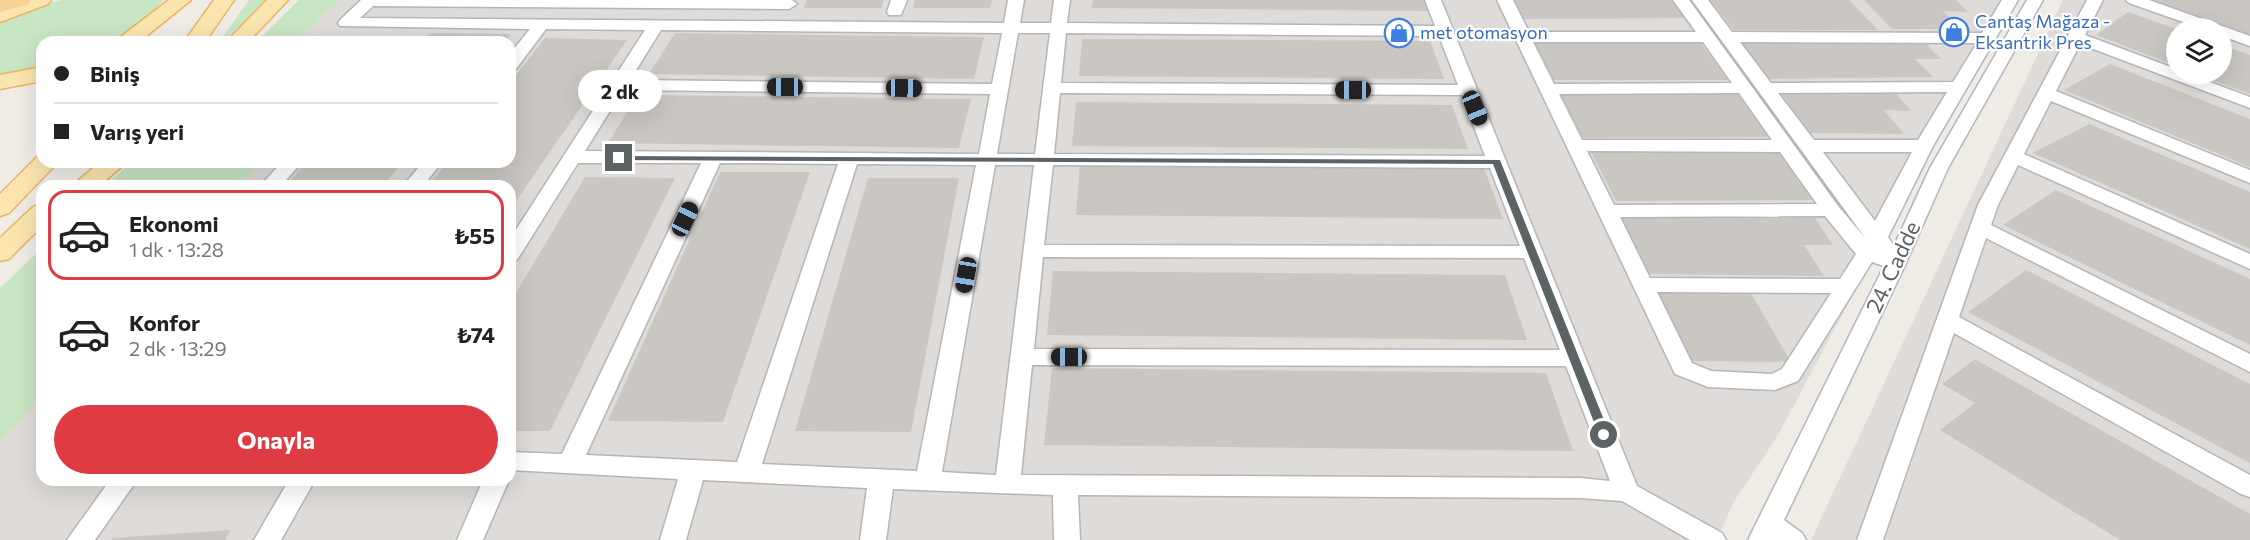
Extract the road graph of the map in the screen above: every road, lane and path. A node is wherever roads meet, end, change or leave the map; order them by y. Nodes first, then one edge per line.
1 (19, 0) edge
2 (41, 0) edge
3 (181, 0) edge
4 (192, 0) edge
5 (224, 0) edge
6 (278, 0) edge
7 (369, 0) edge
8 (1062, 0) edge
9 (1433, 0) edge
10 (1505, 0) edge
11 (1681, 0) edge
12 (1700, 0) edge
13 (2010, 0) edge
14 (2035, 0) edge
15 (2095, 0) edge
16 (2134, 0) edge
17 (0, 5) edge
18 (897, 6) edge
19 (786, 10) edge
20 (1013, 14) edge
21 (0, 16) edge
22 (2185, 18) edge
23 (422, 24) junction
24 (542, 24) junction
25 (656, 25) junction
26 (1059, 28) junction
27 (1445, 31) junction
28 (2232, 35) edge
29 (134, 36) edge
30 (164, 36) edge
31 (198, 36) edge
32 (242, 36) edge
33 (411, 36) edge
34 (1522, 37) junction
35 (1708, 37) junction
36 (1728, 37) junction
37 (2076, 37) junction
38 (1989, 38) junction
39 (2250, 41) edge
40 (516, 57) edge
41 (36, 75) edge
42 (0, 82) edge
43 (618, 85) junction
44 (1960, 87) junction
45 (1052, 88) junction
46 (1547, 88) junction
47 (1745, 88) junction
48 (1765, 88) junction
49 (1000, 89) junction
50 (1468, 90) junction
51 (2047, 93) junction
52 (2250, 103) edge
53 (1575, 145) junction
54 (1786, 146) junction
55 (1809, 146) junction
56 (1924, 146) junction
57 (2013, 156) junction
58 (572, 158) junction
59 (713, 158) junction
60 (849, 159) junction
61 (987, 159) junction
62 (1044, 160) junction
63 (1497, 162) junction
64 (40, 168) edge
65 (86, 168) edge
66 (108, 168) edge
67 (287, 168) edge
68 (427, 168) edge
69 (2250, 177) edge
70 (74, 180) edge
71 (92, 180) edge
72 (276, 180) edge
73 (418, 180) edge
74 (0, 207) edge
75 (1831, 210) junction
76 (1607, 211) junction
77 (36, 218) edge
78 (1980, 227) junction
79 (516, 246) edge
80 (1872, 246) junction
81 (1034, 251) junction
82 (1532, 252) junction
83 (0, 253) edge
84 (2250, 262) edge
85 (1896, 263) junction
86 (1643, 285) junction
87 (1846, 286) junction
88 (1947, 320) junction
89 (1022, 357) junction
90 (1574, 358) junction
91 (2250, 364) edge
92 (516, 461) edge
93 (570, 464) junction
94 (693, 470) junction
95 (746, 473) junction
96 (881, 480) junction
97 (928, 482) junction
98 (1007, 485) junction
99 (120, 486) edge
100 (298, 486) edge
101 (493, 486) edge
102 (1065, 486) junction
103 (2250, 487) edge
104 (1627, 492) junction
105 (1766, 532) edge
106 (80, 540) edge
107 (267, 540) edge
108 (470, 540) edge
109 (674, 540) edge
110 (873, 540) edge
111 (1067, 540) edge
112 (1713, 540) edge
113 (1793, 540) edge
114 (1870, 540) edge

1 - 17 highway
2 - 21 main road
3 - 29 main road
4 - 30 main road
5 - 31 main road
6 - 32 main road
7 - 19 street
7 - 23 street
8 - 26 street
9 - 27 street
10 - 34 street
11 - 35 street
12 - 36 street
13 - 38 street
14 - 85 street, 24. Cadde
15 - 37 street
16 - 22 street
18 - 19 street
18 - 20 street
19 - 20 street
19 - 25 street
20 - 26 street
20 - 49 street
23 - 24 street
23 - 33 street
24 - 25 street
24 - 40 street
25 - 43 street
26 - 27 street
26 - 45 street
27 - 50 street
28 - 39 street
34 - 35 street
34 - 46 street
35 - 47 street
36 - 38 street
36 - 48 street
37 - 51 street
37 - 52 street
38 - 44 street
41 - 42 main road
43 - 49 street
43 - 58 street
44 - 48 street
44 - 56 street
45 - 50 street
45 - 62 street
46 - 47 street
46 - 53 street
47 - 54 street
48 - 55 street
49 - 61 street
50 - 63 street
51 - 57 street
51 - 69 street
53 - 54 street
53 - 76 street
54 - 75 street
55 - 56 street
55 - 80 street
56 - 80 street
57 - 78 street
57 - 84 street
58 - 59 street
58 - 79 street
59 - 60 street
59 - 93 street
60 - 61 street
60 - 95 street
61 - 62 street
61 - 97 street
62 - 63 street
62 - 81 street
63 - 82 street
64 - 74 main road
65 - 70 main road
66 - 71 main road
67 - 72 street
68 - 73 street
75 - 76 street
75 - 80 street
76 - 86 street
77 - 83 main road
78 - 88 street
78 - 91 street
80 - 85 street
80 - 87 street
81 - 82 street
81 - 89 street
82 - 90 street
85 - 105 street, 24. Cadde
86 - 87 street
86 - 87 street
88 - 103 street
88 - 114 street
89 - 90 street
89 - 98 street
90 - 104 street
92 - 93 street
93 - 94 street
94 - 95 street
94 - 109 street
95 - 96 street
96 - 97 street
96 - 110 street
97 - 98 street
98 - 102 street
99 - 106 street
100 - 107 street
101 - 108 street
102 - 104 street
102 - 111 street
104 - 112 street
105 - 113 street

